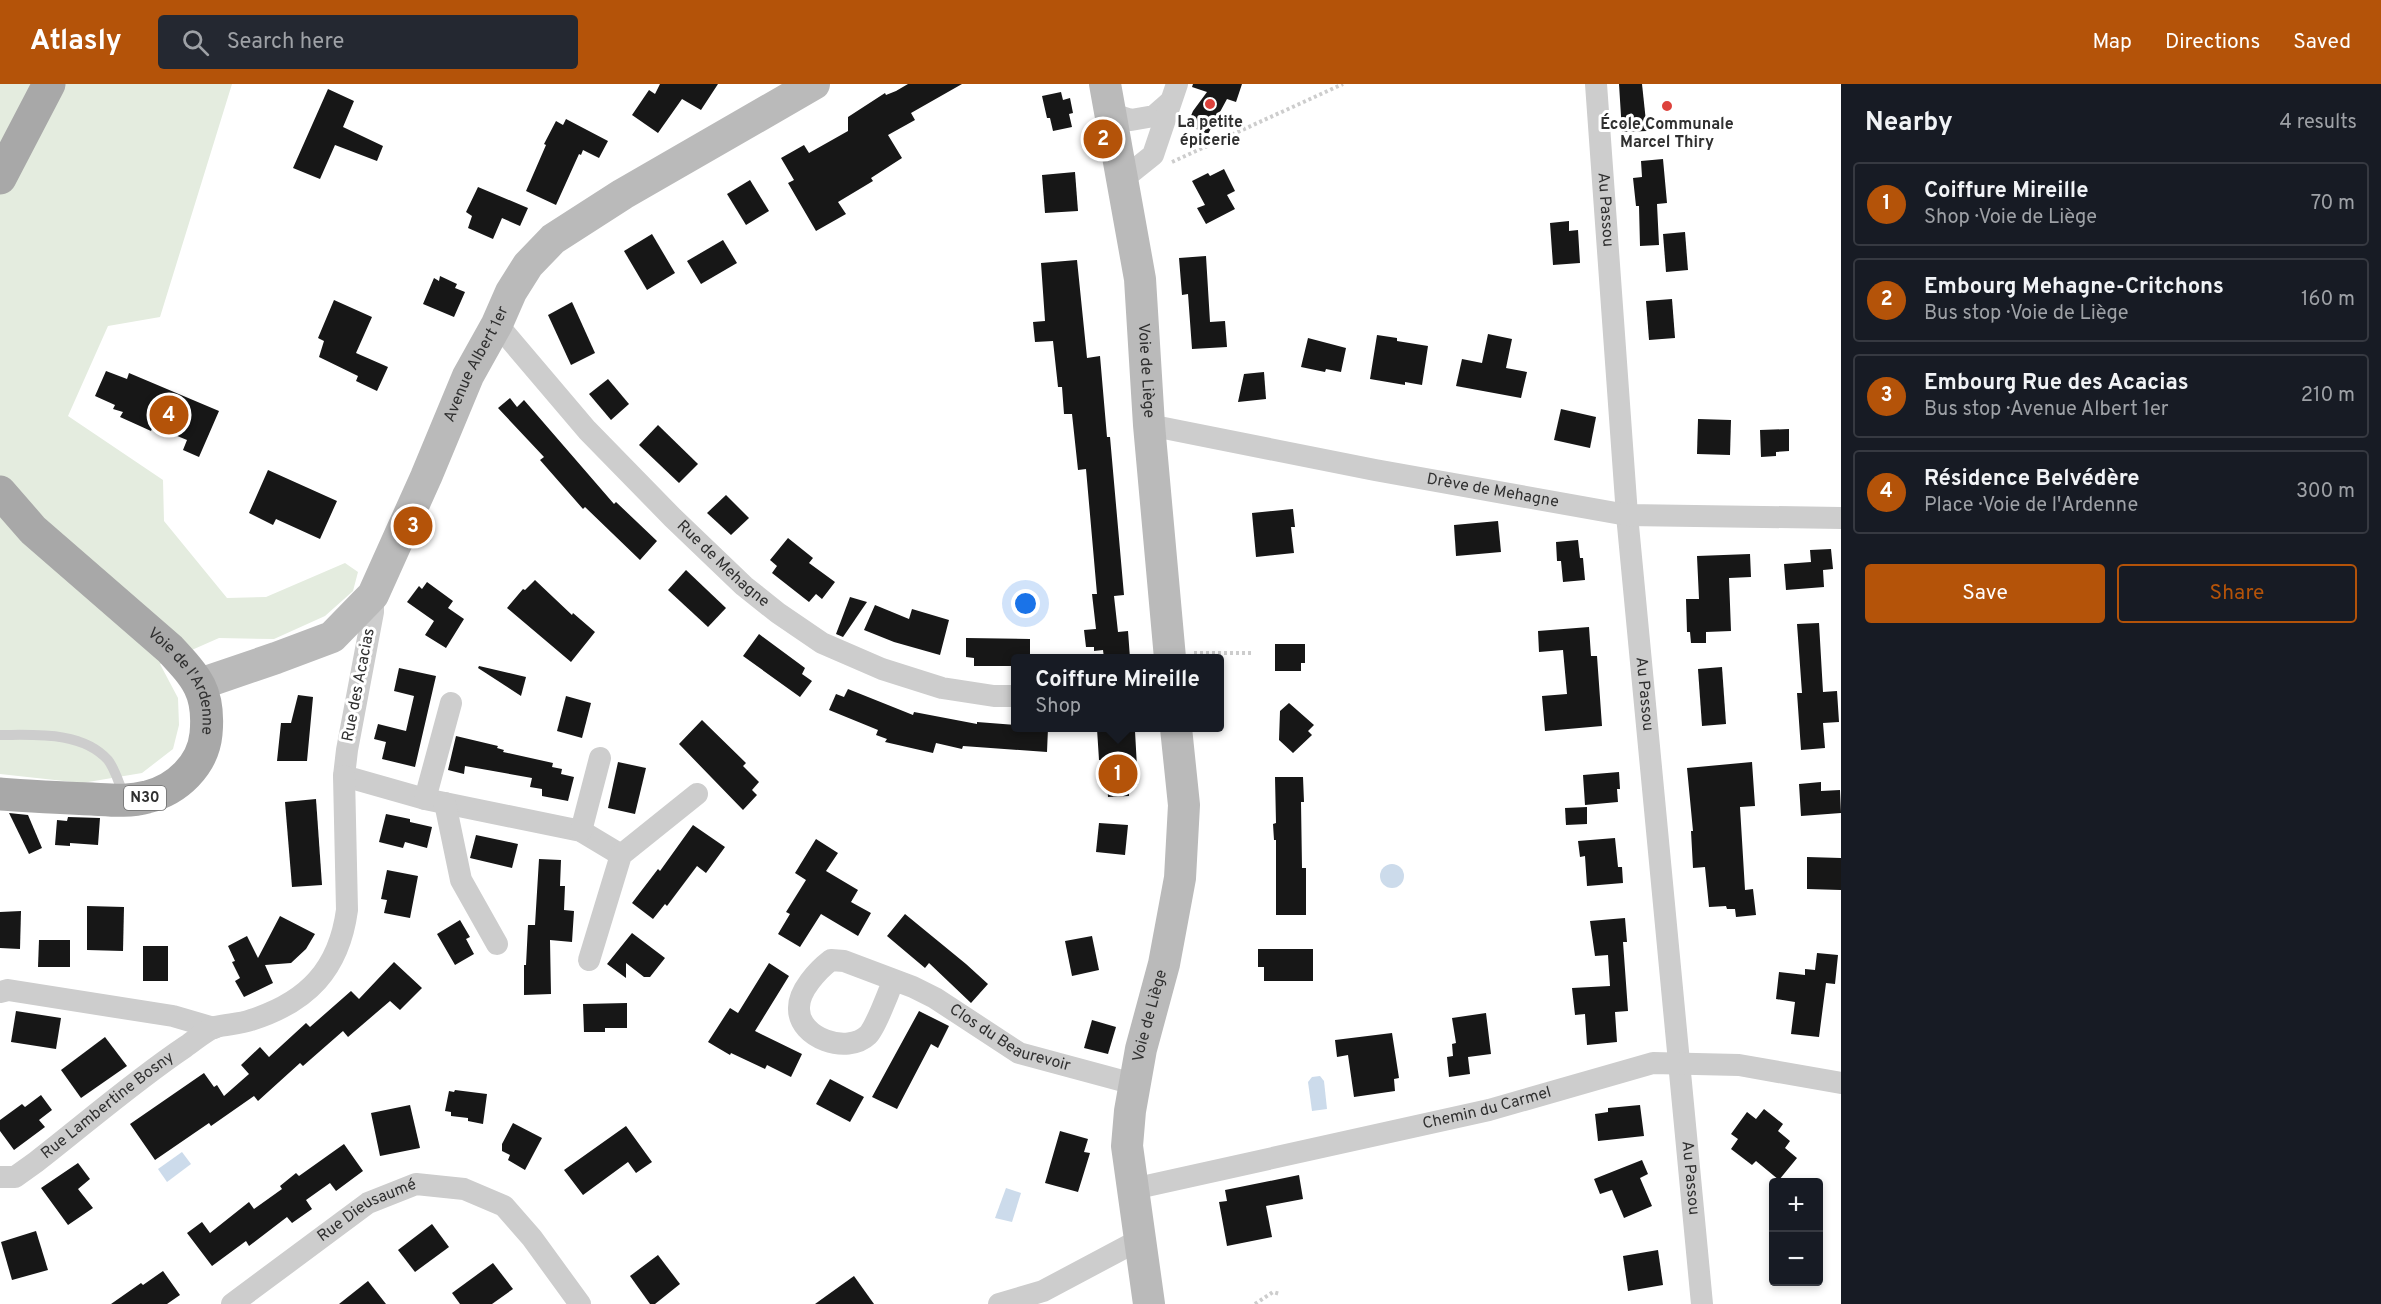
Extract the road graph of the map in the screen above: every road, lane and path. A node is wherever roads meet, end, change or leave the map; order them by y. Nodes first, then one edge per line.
1 (49, 84) edge
2 (814, 84) edge
3 (1105, 84) edge
4 (1343, 84) edge
5 (1596, 84) edge
6 (1173, 93) edge
7 (1112, 114) junction
8 (1153, 155) junction
9 (0, 178) edge
10 (1123, 179) junction
11 (497, 324) junction
12 (1149, 425) junction
13 (0, 492) edge
14 (1627, 515) junction
15 (1841, 518) edge
16 (373, 595) junction
17 (1169, 654) edge
18 (1253, 654) dead end
19 (1224, 655) edge
20 (200, 684) junction
21 (1011, 696) edge
22 (451, 703) dead end
23 (1176, 732) edge
24 (0, 735) edge
25 (600, 758) dead end
26 (344, 776) junction
27 (0, 794) edge
28 (697, 794) dead end
29 (127, 800) junction
30 (435, 801) junction
31 (581, 831) junction
32 (621, 855) junction
33 (347, 894) joint
34 (497, 944) dead end
35 (589, 960) dead end
36 (893, 981) dead end
37 (0, 992) edge
38 (214, 1028) junction
39 (1678, 1063) junction
40 (1841, 1083) edge
41 (1134, 1084) junction
42 (0, 1177) edge
43 (1133, 1189) junction
44 (1139, 1240) junction
45 (1280, 1294) dead end
46 (232, 1304) edge
47 (580, 1304) edge
48 (999, 1304) edge
49 (1149, 1304) edge
50 (1255, 1304) edge
51 (1702, 1304) edge

1 - 9 main road
2 - 11 street, Avenue Albert 1er
3 - 7 street, Voie de Liège
4 - 8 path
5 - 14 street, Au Passou
6 - 7 street
6 - 8 street
7 - 10 street, Voie de Liège
8 - 10 street
10 - 12 street, Voie de Liège
11 - 16 street, Avenue Albert 1er
11 - 21 street, Rue de Mehagne
12 - 14 street, Drève de Mehagne
12 - 17 street, Voie de Liège
13 - 20 main road, Voie de l'Ardenne / N30
14 - 15 street, Drève de Mehagne
14 - 39 street, Au Passou
16 - 20 street, Avenue Albert 1er
16 - 26 street, Rue des Acacias
18 - 19 path
20 - 29 main road, Voie de l'Ardenne / N30
22 - 30 street
23 - 41 street, Voie de Liège
24 - 29 lane
25 - 31 street
26 - 30 street
26 - 33 street, Rue des Acacias
27 - 29 main road, Voie de l'Ardenne / N30
28 - 32 street
30 - 31 street
30 - 34 street
31 - 32 street
32 - 35 street
33 - 38 street, Rue Lambertine Bosny
36 - 41 street, Clos du Beaurevoir
37 - 38 street, Rue Lambertine Bosny
38 - 42 street, Rue Lambertine Bosny
39 - 40 street, Chemin du Carmel
39 - 43 street, Chemin du Carmel
39 - 51 street, Au Passou
41 - 43 street, Voie de Liège
43 - 44 street, Voie de Liège
44 - 48 street
44 - 49 street, Voie de Liège
45 - 50 path
46 - 47 street, Rue Dieusaumé

